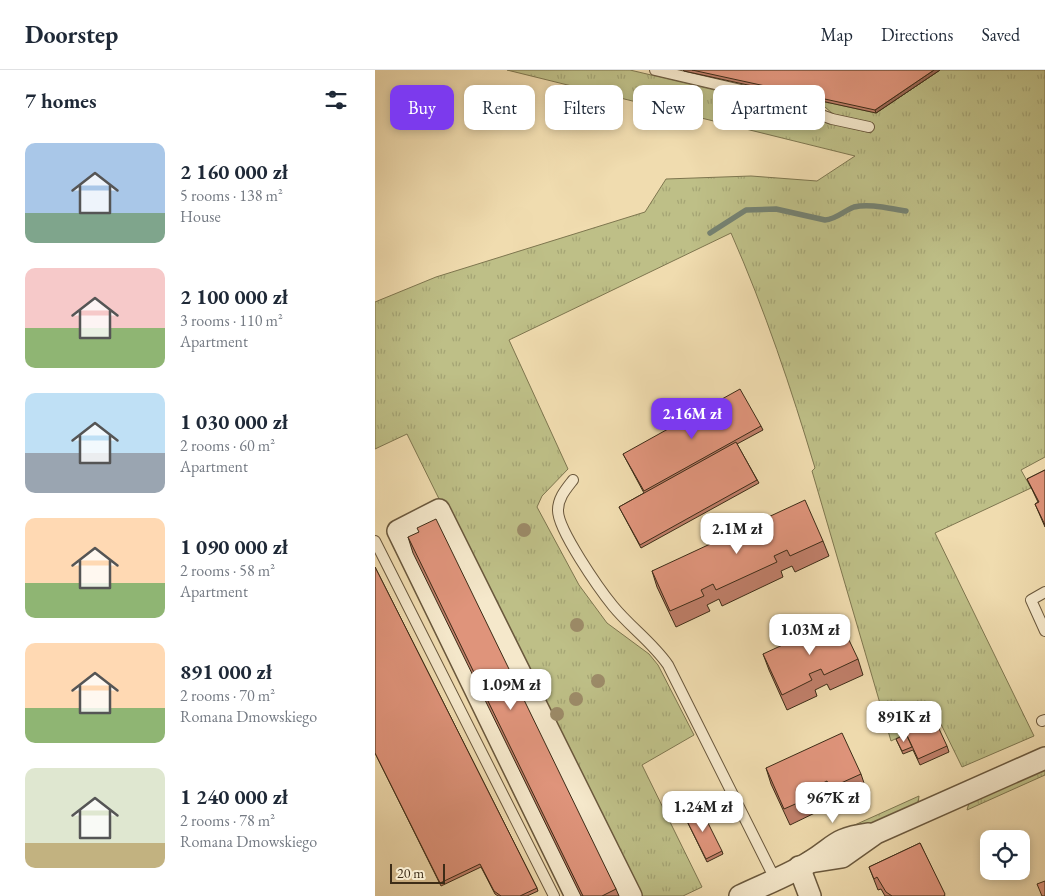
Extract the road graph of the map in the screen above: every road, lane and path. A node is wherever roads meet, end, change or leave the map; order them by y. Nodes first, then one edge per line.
1 (655, 70) edge
2 (869, 127) dead end
3 (573, 480) dead end
4 (375, 541) edge
5 (1045, 592) edge
6 (1043, 627) edge
7 (1045, 758) edge
8 (804, 864) junction
9 (775, 879) junction
10 (554, 896) edge
11 (576, 896) edge
12 (631, 896) edge
13 (740, 896) edge
14 (810, 896) edge

1 - 2 lane
3 - 9 lane
4 - 10 lane
5 - 6 lane
7 - 8 street
8 - 9 street
8 - 14 street
9 - 13 street
11 - 12 street

